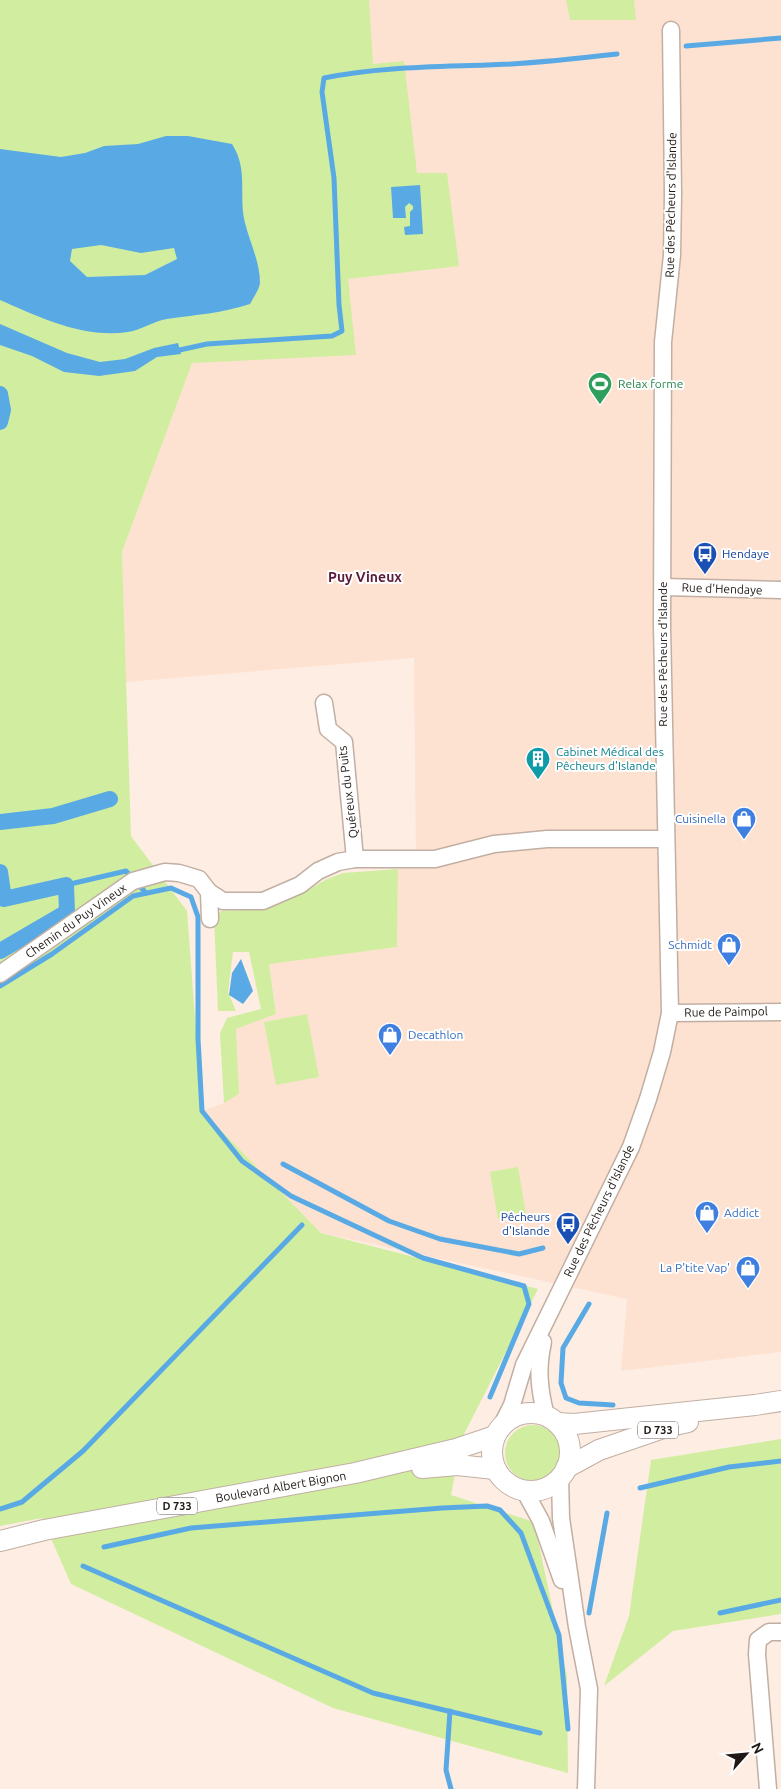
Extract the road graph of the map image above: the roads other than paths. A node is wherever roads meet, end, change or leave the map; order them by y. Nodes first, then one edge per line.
1 (671, 30) dead end
2 (663, 587) junction
3 (781, 590) edge
4 (324, 703) dead end
5 (666, 839) junction
6 (355, 859) junction
7 (209, 892) junction
8 (210, 919) dead end
9 (0, 974) edge
10 (781, 1012) edge
11 (670, 1013) junction
12 (548, 1314) junction
13 (781, 1401) edge
14 (755, 1405) junction
15 (551, 1419) junction
16 (499, 1430) junction
17 (495, 1469) junction
18 (355, 1473) junction
19 (563, 1473) junction
20 (524, 1490) junction
21 (0, 1541) edge
22 (577, 1628) junction
23 (781, 1632) edge
24 (586, 1789) edge
25 (768, 1789) edge

1 - 2 street, Rue des Pêcheurs d'Islande
2 - 3 street, Rue d'Hendaye
2 - 5 street, Rue des Pêcheurs d'Islande
4 - 6 street, Quéreux du Puits
5 - 6 street, Chemin du Puy Vineux
5 - 11 street, Rue des Pêcheurs d'Islande
6 - 7 street, Chemin du Puy Vineux
7 - 8 street
7 - 9 street, Chemin du Puy Vineux
10 - 11 street, Rue de Paimpol
11 - 12 street, Rue des Pêcheurs d'Islande
12 - 15 street, Rue des Pêcheurs d'Islande
12 - 16 street, Rue des Pêcheurs d'Islande
13 - 14 main road, D 733
14 - 15 main road, D 733
14 - 19 main road, D 733
15 - 16 main road
15 - 19 main road
16 - 17 main road
16 - 18 main road, Boulevard Albert Bignon / D 733
17 - 18 main road, Boulevard Albert Bignon / D 733
17 - 20 main road
18 - 21 main road, Boulevard Albert Bignon / D 733
19 - 20 main road
19 - 22 street
20 - 22 street
22 - 24 street
23 - 25 street

